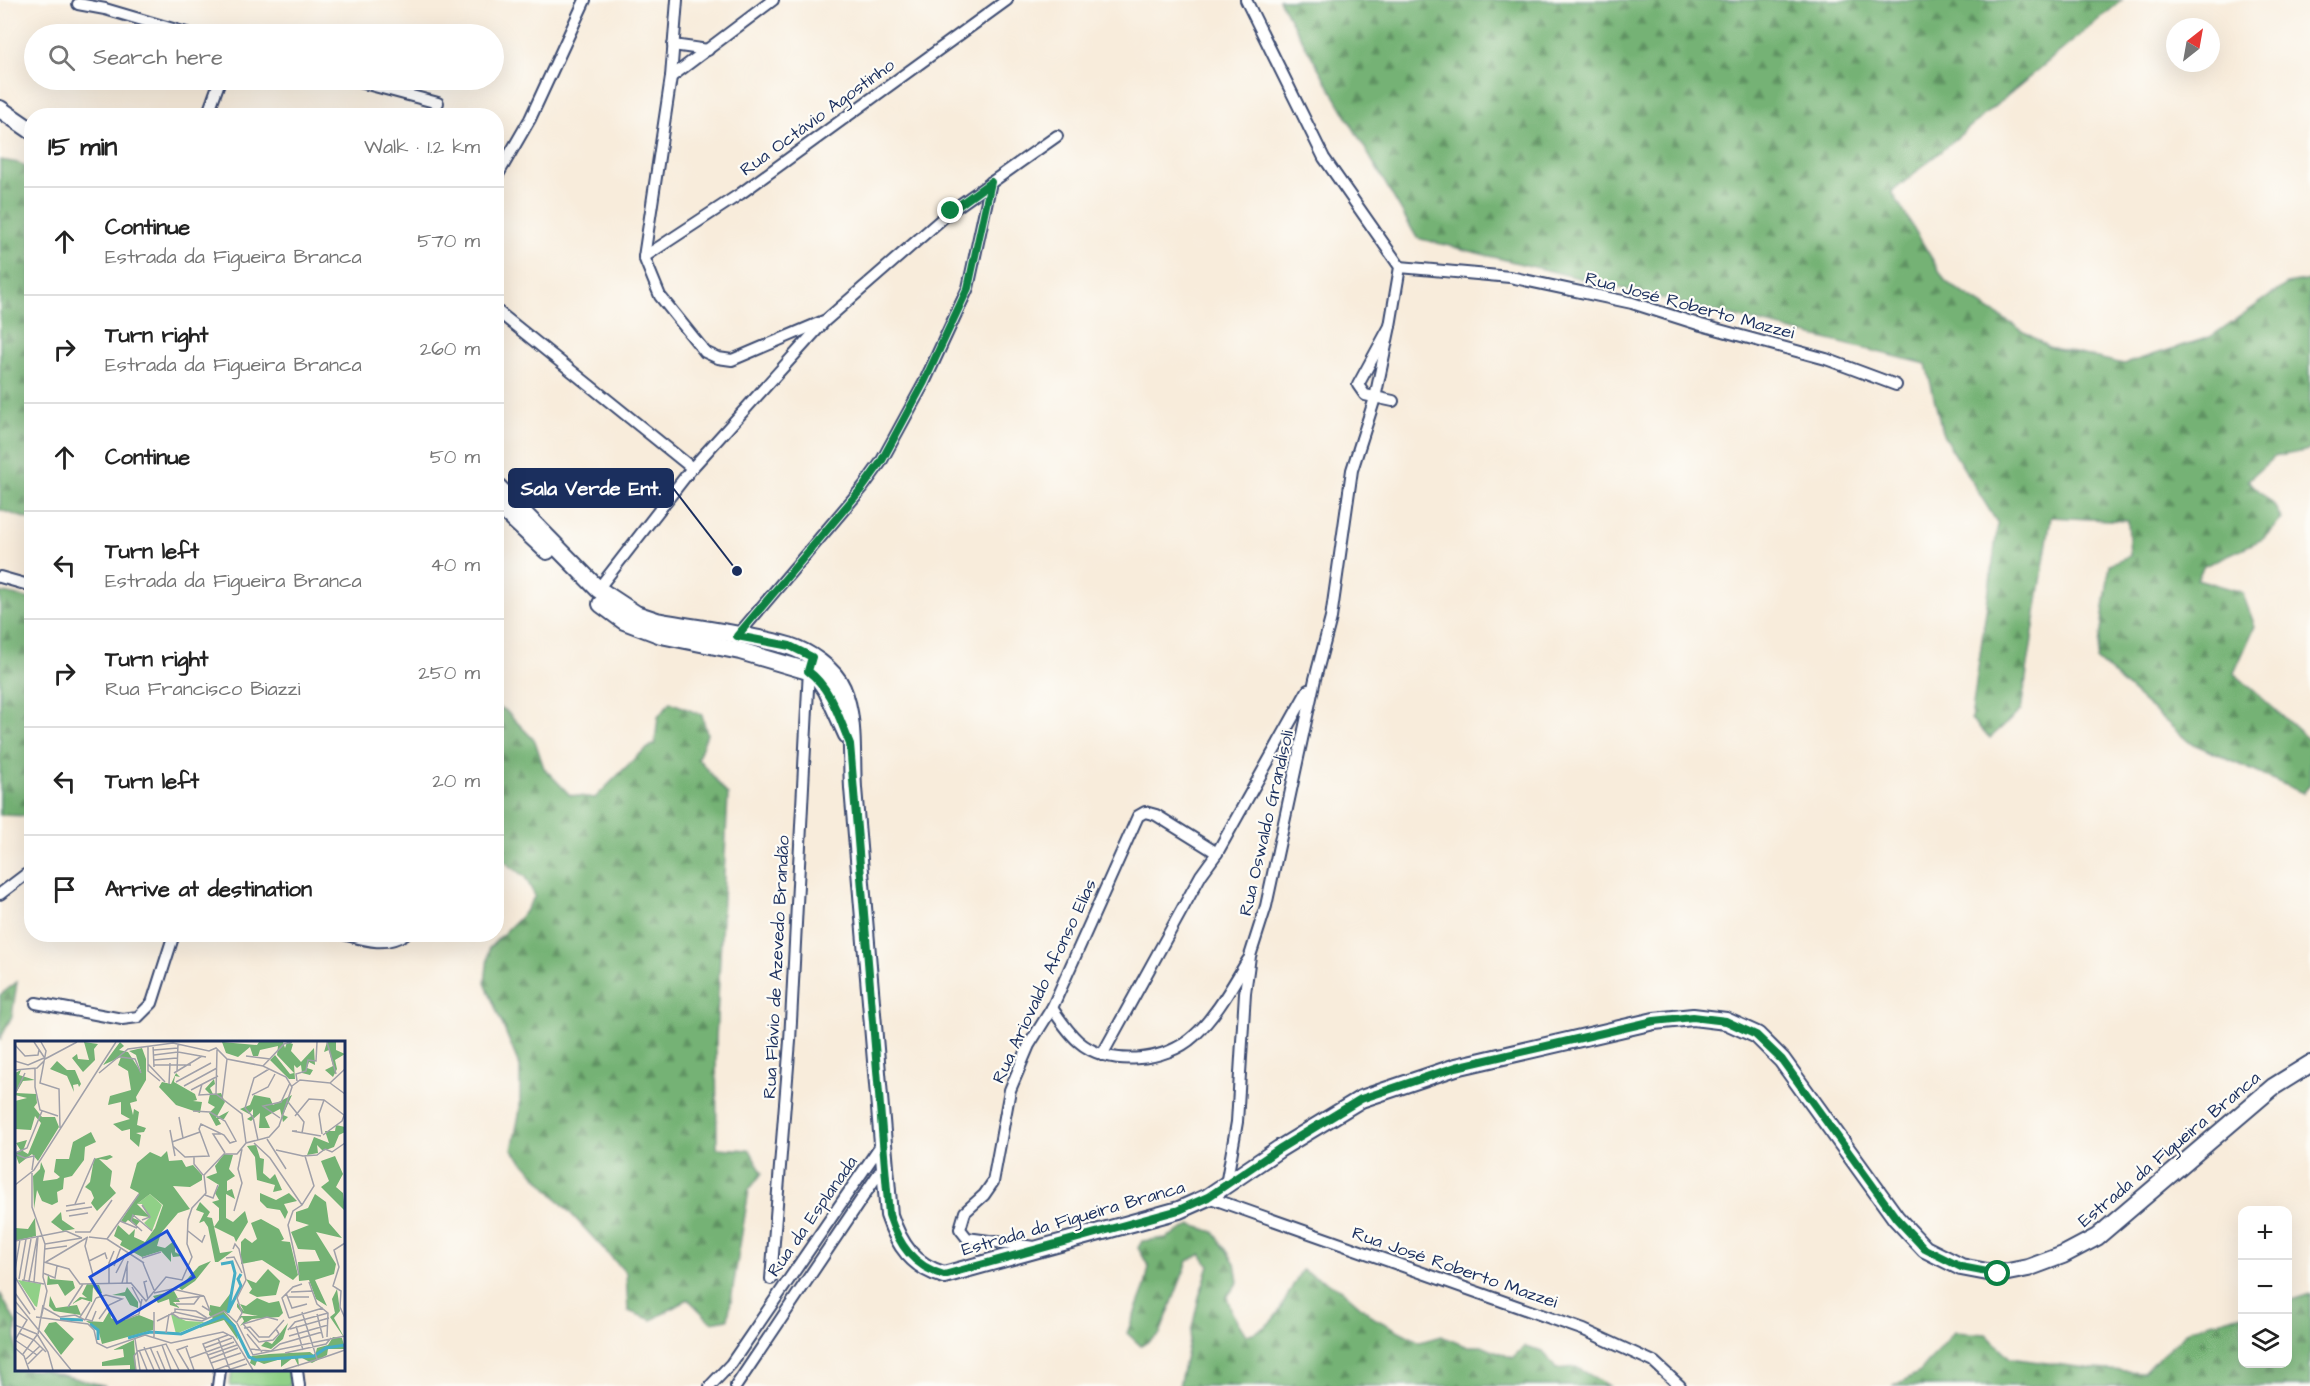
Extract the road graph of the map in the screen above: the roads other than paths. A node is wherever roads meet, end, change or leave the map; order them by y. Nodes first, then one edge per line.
1 (585, 0) edge
2 (677, 0) edge
3 (773, 0) edge
4 (1007, 0) edge
5 (1246, 0) edge
6 (78, 4) dead end
7 (106, 5) edge
8 (161, 24) edge
9 (673, 45) junction
10 (708, 50) junction
11 (671, 77) junction
12 (216, 90) edge
13 (389, 90) edge
14 (438, 103) dead end
15 (210, 108) edge
16 (0, 109) edge
17 (24, 126) edge
18 (1057, 136) dead end
19 (504, 164) edge
20 (991, 182) junction
21 (644, 257) junction
22 (1400, 267) junction
23 (504, 316) edge
24 (826, 320) junction
25 (1390, 326) junction
26 (1896, 385) dead end
27 (1375, 398) junction
28 (1393, 401) dead end
29 (692, 468) junction
30 (504, 493) edge
31 (504, 510) edge
32 (0, 576) edge
33 (24, 584) edge
34 (598, 589) junction
35 (737, 636) junction
36 (810, 664) junction
37 (1314, 679) junction
38 (1217, 853) junction
39 (24, 876) edge
40 (0, 894) edge
41 (171, 942) edge
42 (1250, 956) junction
43 (36, 1003) dead end
44 (1052, 1008) junction
45 (1102, 1055) junction
46 (2310, 1064) edge
47 (884, 1142) junction
48 (886, 1162) junction
49 (1226, 1185) junction
50 (1208, 1197) junction
51 (1043, 1249) junction
52 (771, 1279) dead end
53 (219, 1371) edge
54 (297, 1371) edge
55 (218, 1386) edge
56 (298, 1386) edge
57 (710, 1386) edge
58 (736, 1386) edge
59 (1680, 1386) edge

1 - 19 street
2 - 9 street
3 - 10 street
4 - 21 street, Rua Octávio Agostinho
5 - 22 street
6 - 7 street
7 - 8 street
9 - 10 street
9 - 11 street
10 - 11 street
11 - 21 street
12 - 15 street
13 - 14 street
16 - 17 main road
18 - 20 street
20 - 24 street
20 - 35 street
21 - 24 street
22 - 25 street
22 - 26 street, Rua José Roberto Mazzei
23 - 29 street
24 - 29 street
25 - 27 street, Rua Oswaldo Grandisoli
25 - 27 street
27 - 28 street
27 - 37 street, Rua Oswaldo Grandisoli
29 - 34 street
30 - 34 main road, Estrada da Figueira Branca
31 - 36 main road
32 - 33 street
34 - 35 main road, Estrada da Figueira Branca
35 - 36 main road, Estrada da Figueira Branca
36 - 47 main road, Estrada da Figueira Branca
36 - 52 street, Rua Flávio de Azevedo Brandão
37 - 38 street
37 - 42 street, Rua Oswaldo Grandisoli
38 - 44 street, Rua Ariovaldo Afonso Elias
38 - 45 street
39 - 40 street
41 - 43 street
42 - 45 street
42 - 49 street, Rua Oswaldo Grandisoli
44 - 45 street
44 - 51 street, Rua Ariovaldo Afonso Elias
46 - 49 main road, Estrada da Figueira Branca
47 - 48 main road, Estrada da Figueira Branca
47 - 57 street, Rua da Esplanada
48 - 51 main road, Estrada da Figueira Branca
48 - 58 street
49 - 50 main road, Estrada da Figueira Branca
50 - 51 main road, Estrada da Figueira Branca
50 - 59 street, Rua José Roberto Mazzei
53 - 55 street
54 - 56 street

